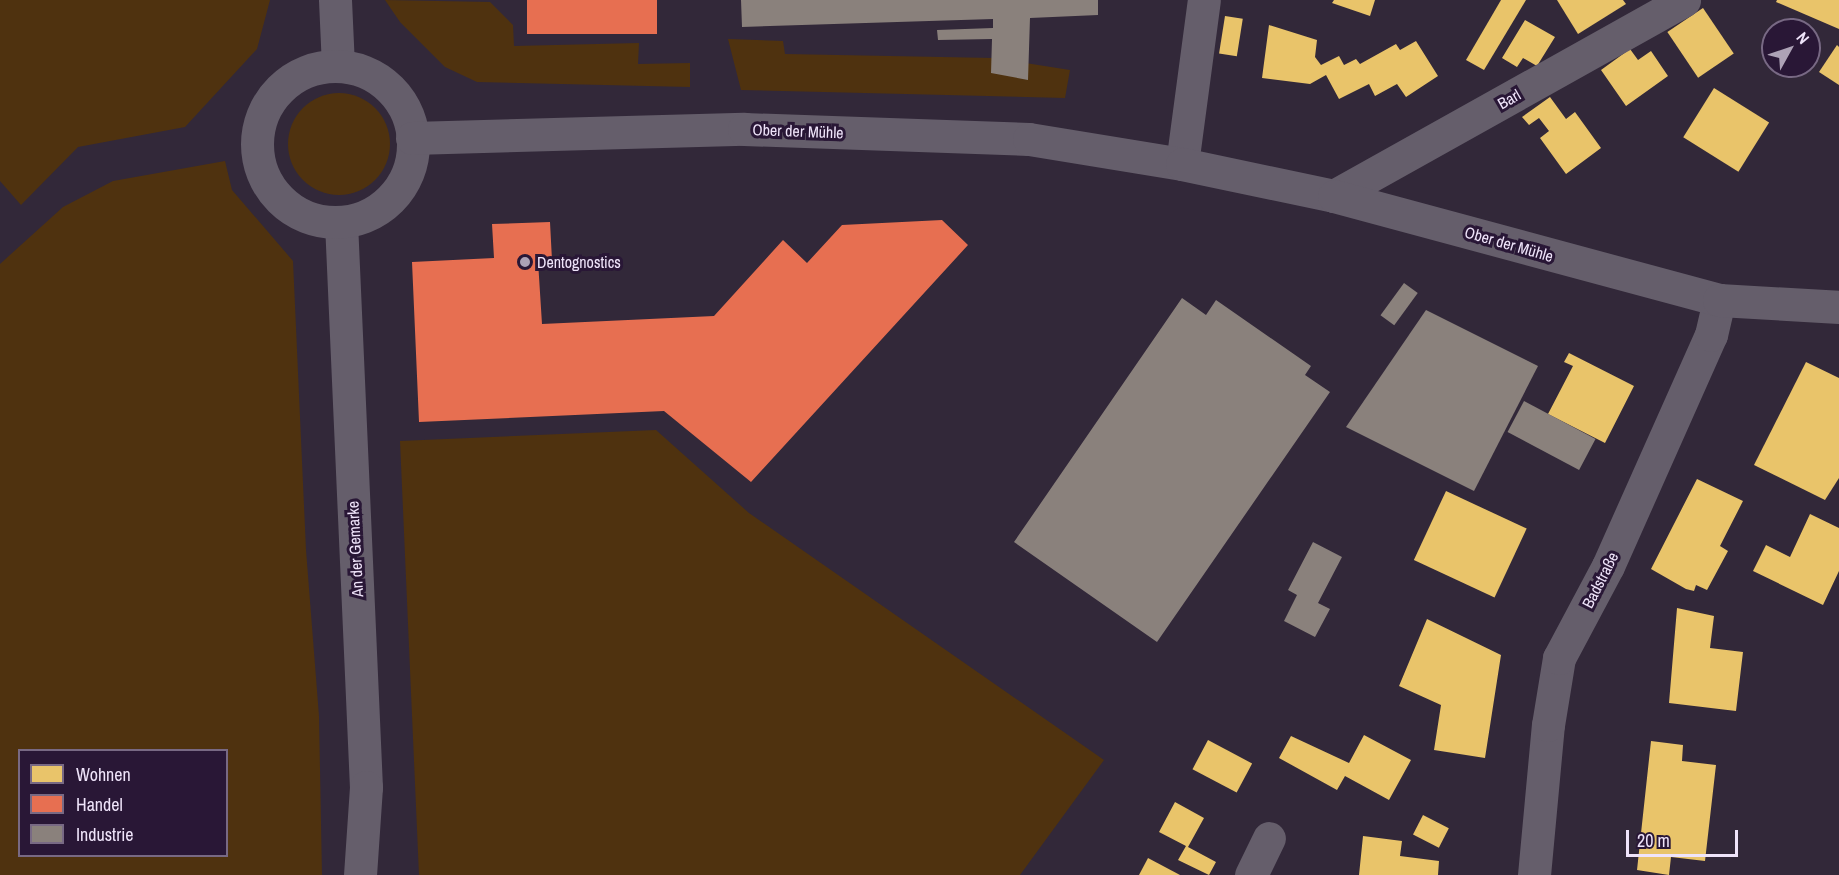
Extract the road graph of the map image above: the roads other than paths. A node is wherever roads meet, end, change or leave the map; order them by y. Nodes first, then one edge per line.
1 (335, 0) edge
2 (1204, 0) edge
3 (1683, 0) edge
4 (338, 65) junction
5 (412, 138) junction
6 (1182, 164) junction
7 (1334, 196) junction
8 (341, 222) junction
9 (1719, 300) junction
10 (1839, 307) edge
11 (1269, 838) dead end
12 (360, 875) edge
13 (1251, 875) edge
14 (1534, 875) edge

1 - 4 street
2 - 6 street
3 - 7 street, Barl
4 - 5 street
4 - 8 street
5 - 6 street, Ober der Mühle
5 - 8 street
6 - 7 street, Ober der Mühle
7 - 9 street, Ober der Mühle
8 - 12 street, An der Gemarke
9 - 10 street, Ober der Mühle
9 - 14 street, Badstraße
11 - 13 street

